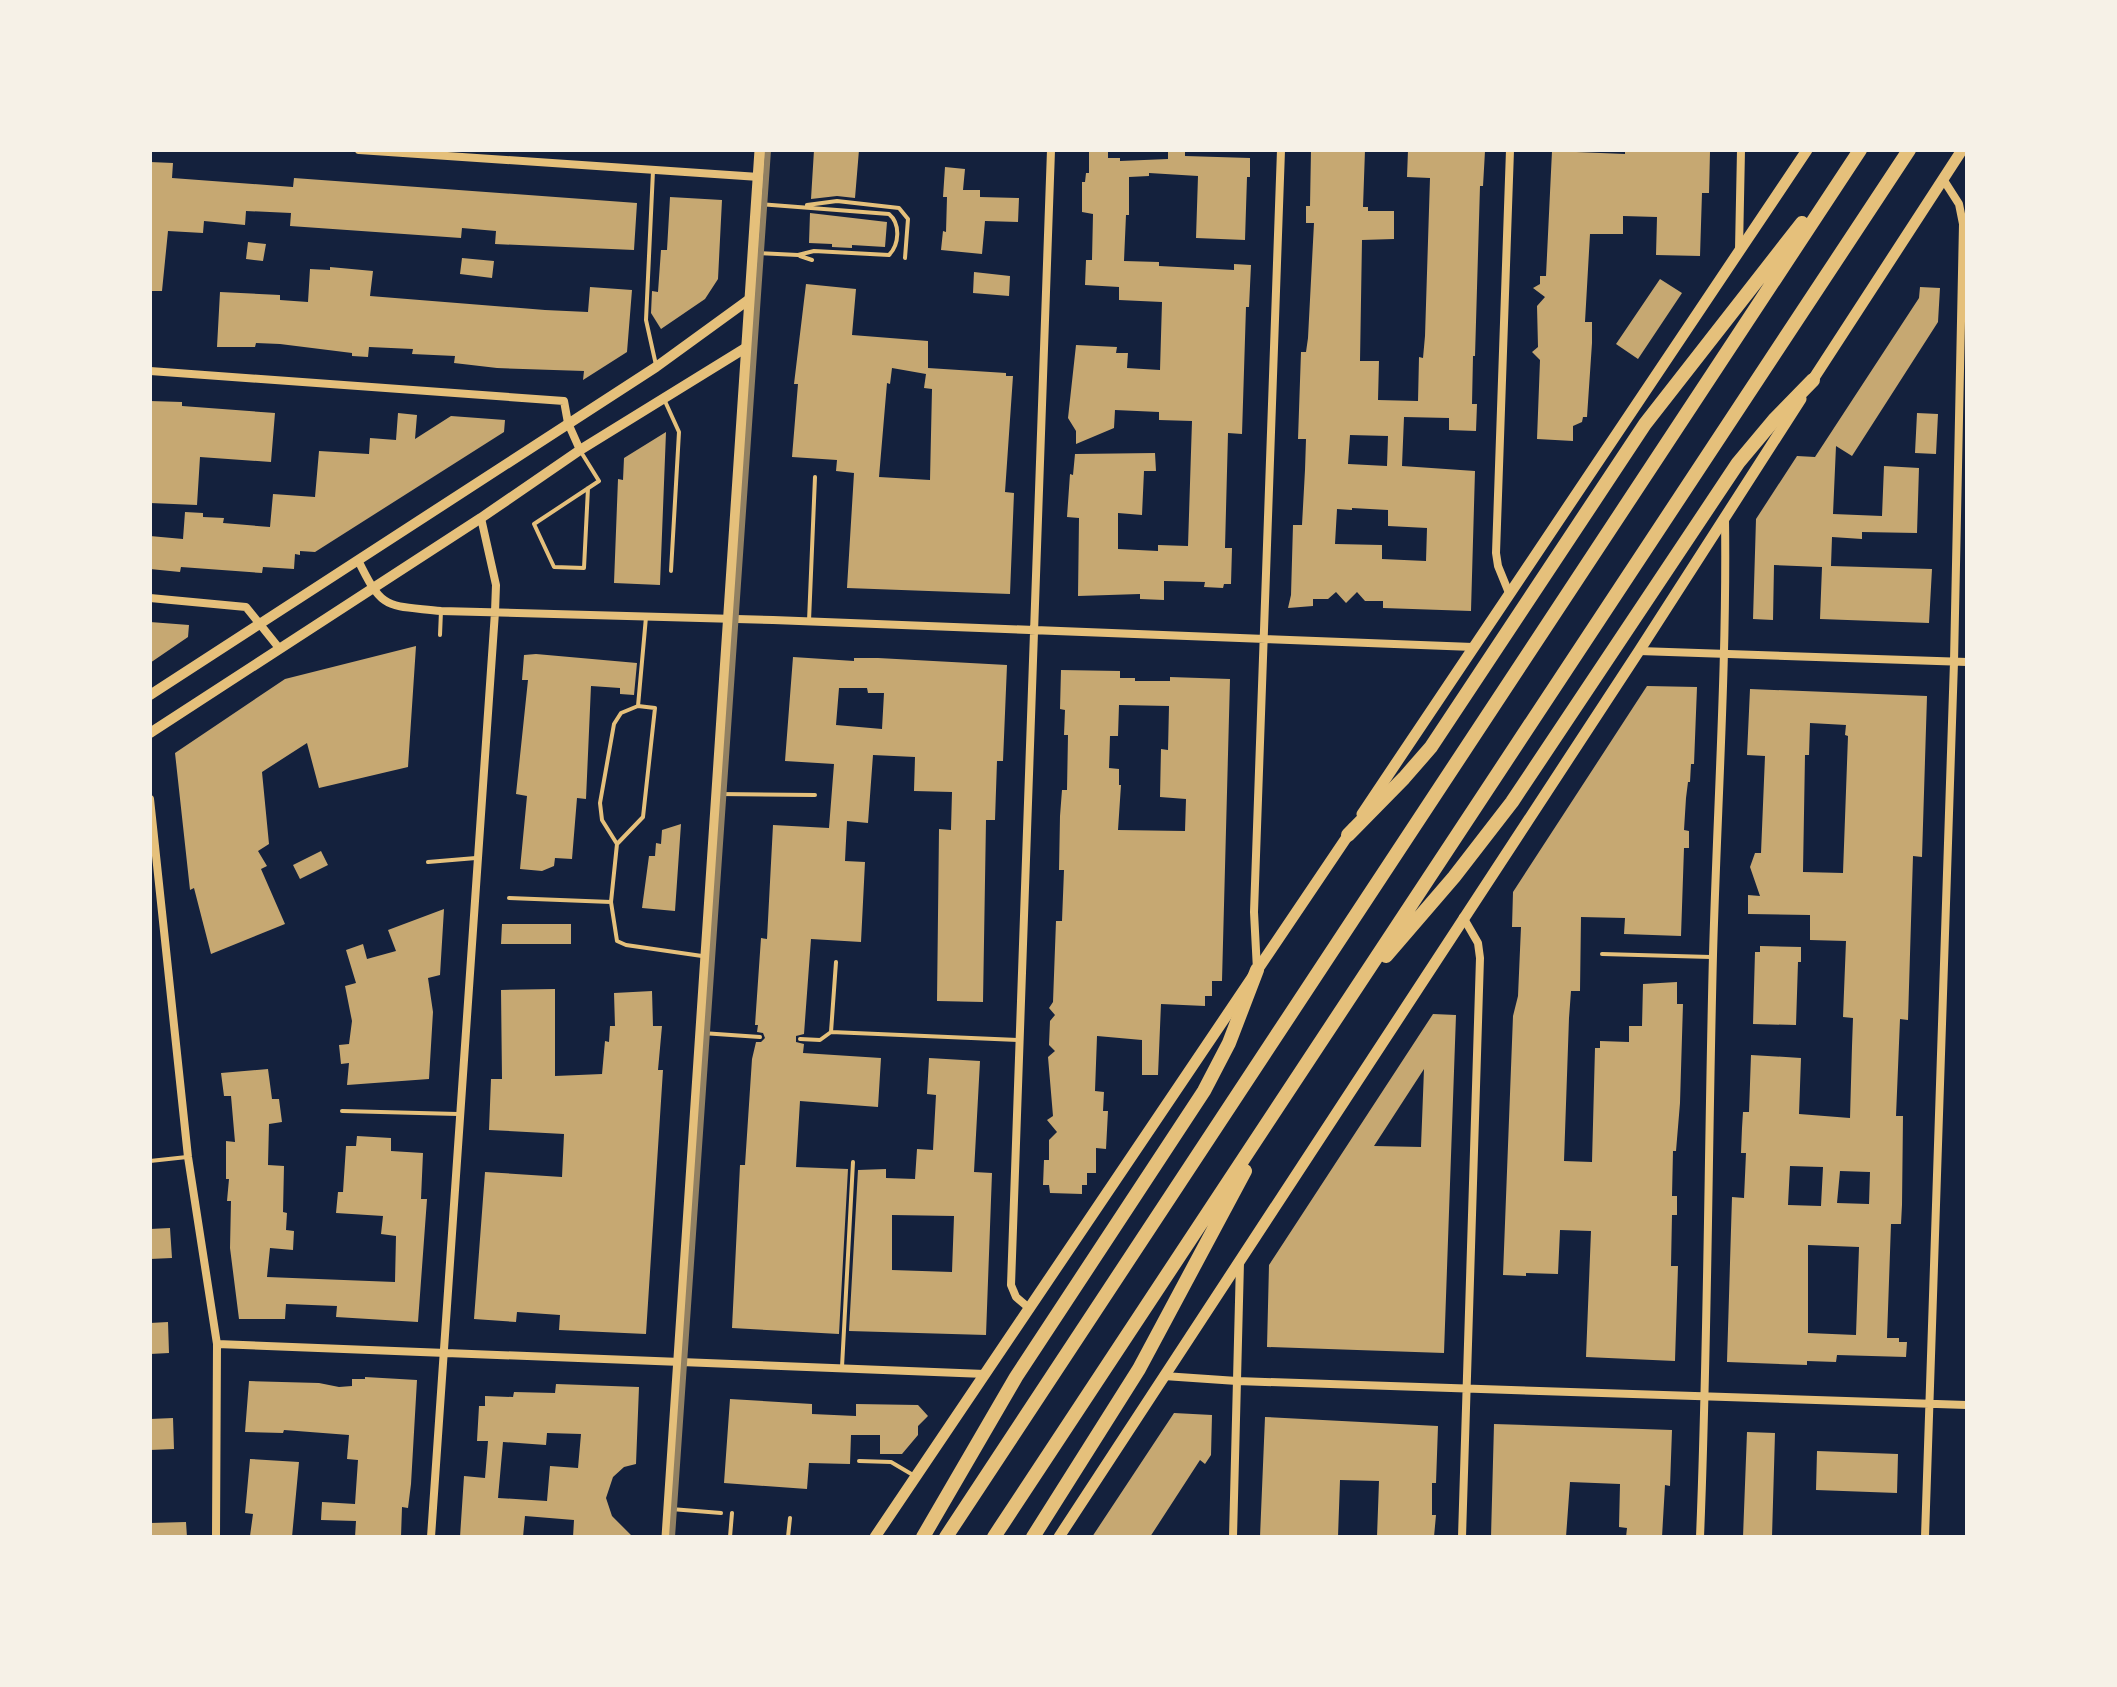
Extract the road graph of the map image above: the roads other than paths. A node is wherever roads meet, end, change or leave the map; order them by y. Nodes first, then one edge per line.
1 (359, 150) edge
2 (760, 150) edge
3 (1051, 150) edge
4 (1281, 150) edge
5 (1510, 150) edge
6 (1741, 150) edge
7 (1807, 150) edge
8 (1859, 150) edge
9 (1909, 150) edge
10 (1962, 150) edge
11 (653, 170) junction
12 (759, 177) junction
13 (1943, 179) junction
14 (757, 203) junction
15 (801, 205) junction
16 (1739, 252) junction
17 (754, 253) junction
18 (798, 255) junction
19 (905, 258) dead end
20 (812, 260) dead end
21 (751, 298) junction
22 (747, 347) junction
23 (656, 367) junction
24 (150, 371) edge
25 (1813, 380) junction
26 (663, 397) junction
27 (568, 423) junction
28 (580, 450) junction
29 (815, 477) dead end
30 (588, 488) junction
31 (481, 518) junction
32 (1725, 518) junction
33 (358, 560) junction
34 (671, 571) dead end
35 (372, 589) junction
36 (1509, 593) junction
37 (150, 598) edge
38 (441, 611) junction
39 (495, 612) junction
40 (646, 616) junction
41 (729, 619) junction
42 (809, 621) junction
43 (260, 623) junction
44 (1033, 630) junction
45 (440, 635) dead end
46 (1265, 637) junction
47 (1473, 647) junction
48 (279, 648) junction
49 (1639, 651) junction
50 (1723, 654) junction
51 (1954, 662) junction
52 (1967, 662) edge
53 (150, 695) edge
54 (638, 706) junction
55 (150, 733) edge
56 (716, 794) junction
57 (815, 795) dead end
58 (150, 799) edge
59 (1348, 835) junction
60 (617, 844) junction
61 (478, 858) junction
62 (428, 862) dead end
63 (509, 898) dead end
64 (611, 902) junction
65 (1463, 917) junction
66 (1602, 954) dead end
67 (705, 956) junction
68 (1713, 957) junction
69 (836, 962) dead end
70 (1257, 970) junction
71 (1351, 995) junction
72 (831, 1032) junction
73 (700, 1033) junction
74 (760, 1037) dead end
75 (800, 1039) dead end
76 (1018, 1040) junction
77 (1276, 1109) junction
78 (342, 1111) dead end
79 (460, 1114) junction
80 (188, 1157) junction
81 (150, 1161) edge
82 (853, 1162) dead end
83 (1240, 1260) junction
84 (1029, 1308) junction
85 (217, 1344) junction
86 (444, 1353) junction
87 (678, 1363) junction
88 (842, 1369) junction
89 (985, 1374) junction
90 (1164, 1376) junction
91 (1237, 1381) junction
92 (1467, 1388) junction
93 (1706, 1397) junction
94 (1929, 1404) junction
95 (1967, 1405) edge
96 (859, 1461) dead end
97 (916, 1477) junction
98 (669, 1508) junction
99 (721, 1513) dead end
100 (732, 1513) dead end
101 (790, 1518) dead end
102 (216, 1537) edge
103 (431, 1537) edge
104 (667, 1537) edge
105 (730, 1537) edge
106 (788, 1537) edge
107 (875, 1537) edge
108 (923, 1537) edge
109 (946, 1537) edge
110 (994, 1537) edge
111 (1033, 1537) edge
112 (1059, 1537) edge
113 (1233, 1537) edge
114 (1462, 1537) edge
115 (1700, 1537) edge
116 (1925, 1537) edge

1 - 11 street
2 - 12 main road
3 - 44 street
4 - 46 street
5 - 36 street
6 - 16 street
7 - 16 main road
8 - 59 highway
8 - 109 highway
9 - 71 highway
10 - 13 main road
11 - 12 street
11 - 23 lane
12 - 14 main road
13 - 25 main road
13 - 51 street
14 - 15 lane
14 - 17 main road
15 - 18 lane
15 - 19 lane
16 - 36 main road
17 - 18 lane
17 - 21 main road
18 - 20 lane
21 - 22 main road
21 - 23 street
22 - 26 street
22 - 41 main road
23 - 27 street
24 - 27 street
25 - 32 main road
25 - 71 highway
26 - 28 street
26 - 34 lane
27 - 28 street
27 - 33 street
28 - 30 lane
28 - 31 street
29 - 42 lane
30 - 30 lane
31 - 35 street
31 - 39 street
32 - 49 main road
32 - 50 street
33 - 35 street
33 - 43 street
35 - 38 street
35 - 48 street
36 - 47 main road
37 - 43 street
38 - 39 street
38 - 45 lane
39 - 40 street
39 - 61 street
40 - 41 street
40 - 54 lane
41 - 42 street
41 - 56 main road
42 - 44 street
43 - 48 street
43 - 53 street
44 - 46 street
44 - 76 street
46 - 47 street
46 - 70 street
47 - 59 main road
48 - 55 street
49 - 50 street
49 - 65 main road
50 - 51 street
50 - 68 street
51 - 52 street
51 - 94 street
54 - 60 lane
54 - 60 lane
56 - 57 lane
56 - 67 main road
58 - 80 street
59 - 70 main road
60 - 64 lane
61 - 62 lane
61 - 79 street
63 - 64 lane
64 - 67 lane
65 - 83 main road
65 - 92 street
66 - 68 lane
67 - 73 main road
68 - 93 street
69 - 72 lane
70 - 84 main road
70 - 108 highway
71 - 77 highway
72 - 75 lane
72 - 76 lane
73 - 74 lane
73 - 87 main road
76 - 84 street
77 - 110 highway
77 - 111 highway
78 - 79 lane
79 - 86 street
80 - 81 lane
80 - 85 street
82 - 88 lane
83 - 90 main road
83 - 91 street
84 - 89 main road
85 - 86 street
85 - 102 street
86 - 87 street
86 - 103 street
87 - 88 street
87 - 98 main road
88 - 89 street
89 - 97 main road
90 - 91 street
90 - 112 main road
91 - 92 street
91 - 113 street
92 - 93 street
92 - 114 street
93 - 94 street
93 - 115 street
94 - 95 street
94 - 116 street
96 - 97 lane
97 - 107 main road
98 - 99 lane
98 - 104 main road
100 - 105 lane
101 - 106 lane

